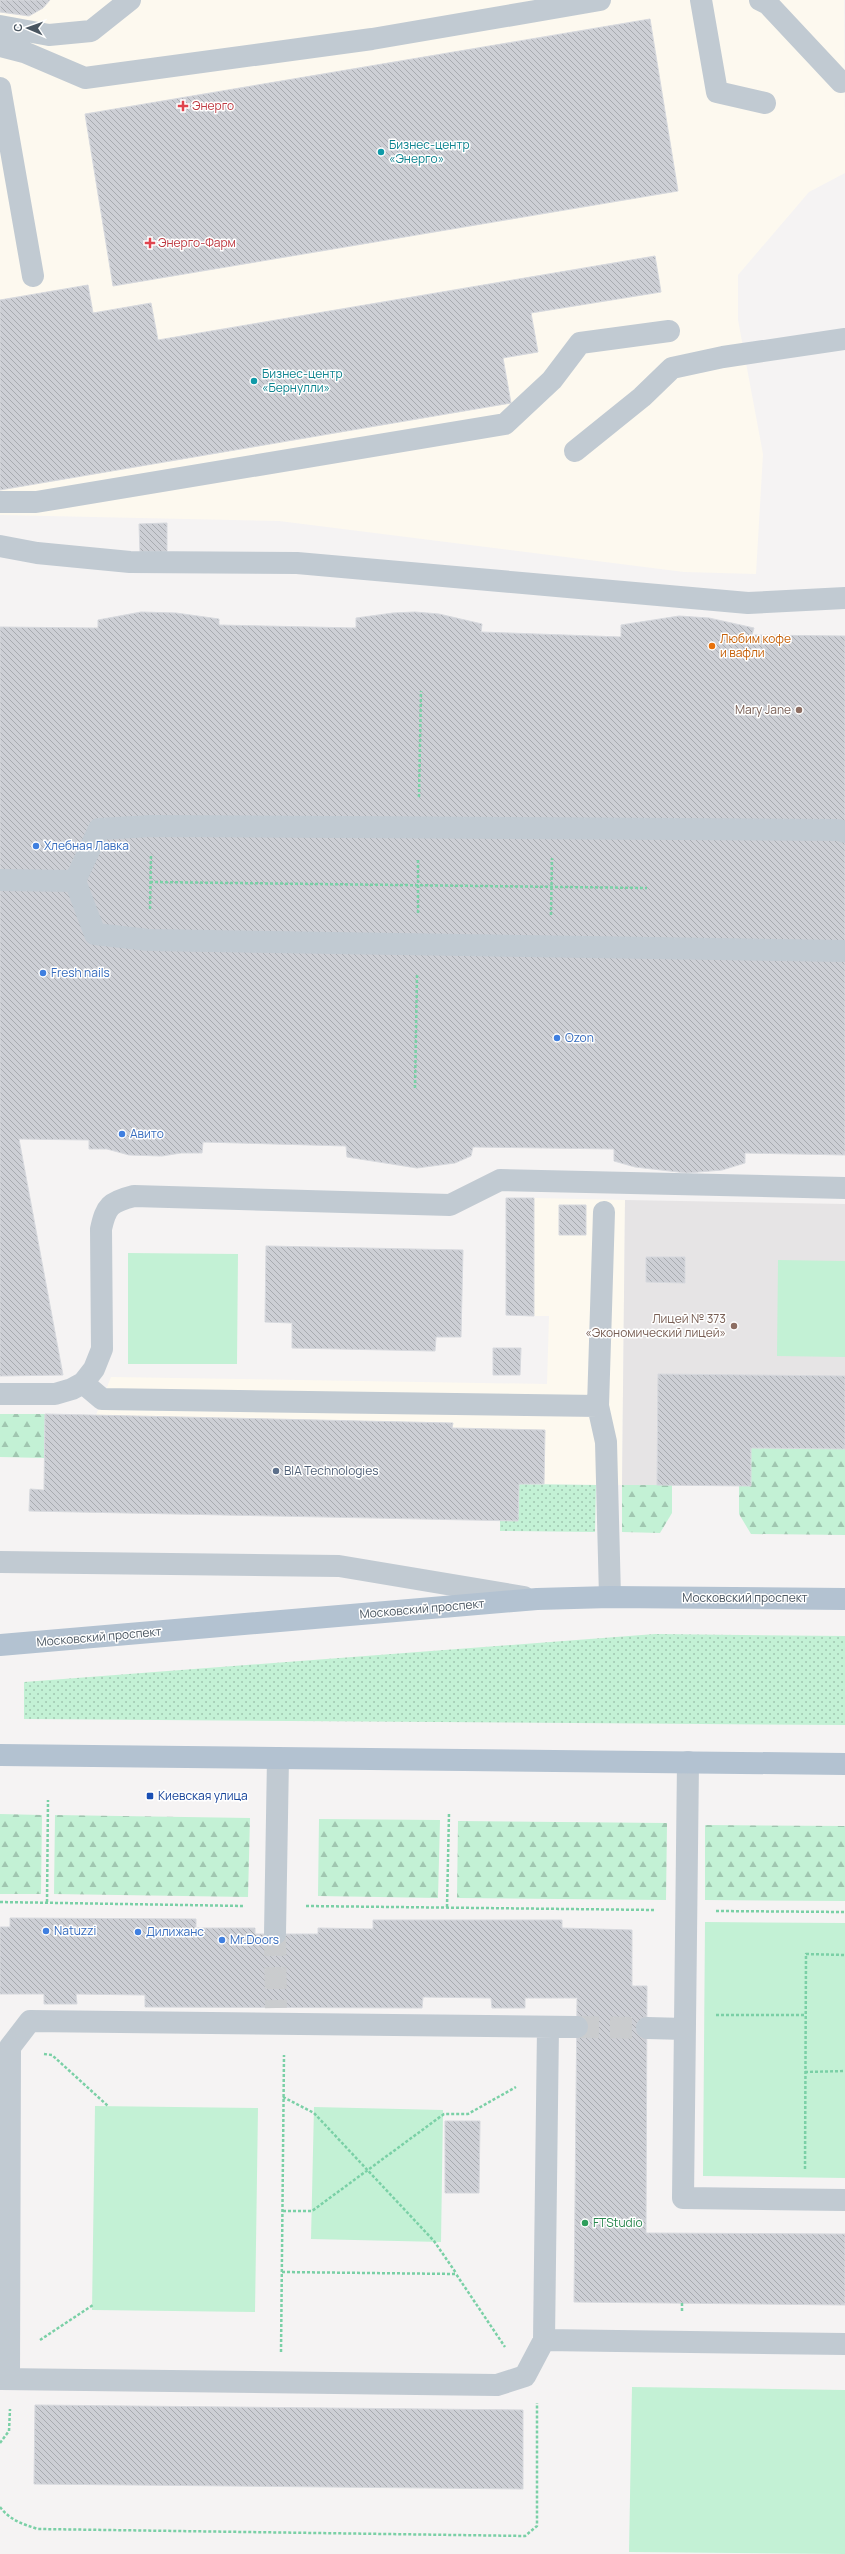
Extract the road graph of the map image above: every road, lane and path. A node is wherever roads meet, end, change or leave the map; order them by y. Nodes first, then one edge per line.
1 (130, 0) edge
2 (600, 0) edge
3 (702, 0) edge
4 (760, 0) edge
5 (0, 26) edge
6 (0, 46) edge
7 (841, 82) dead end
8 (0, 88) edge
9 (765, 103) dead end
10 (33, 276) dead end
11 (669, 331) dead end
12 (845, 339) edge
13 (575, 451) dead end
14 (0, 502) edge
15 (0, 546) edge
16 (845, 598) edge
17 (420, 691) dead end
18 (151, 826) junction
19 (419, 828) junction
20 (552, 829) junction
21 (845, 832) edge
22 (0, 880) edge
23 (75, 881) junction
24 (150, 882) junction
25 (418, 886) junction
26 (552, 887) junction
27 (647, 888) dead end
28 (150, 940) junction
29 (417, 944) junction
30 (551, 946) junction
31 (845, 951) edge
32 (415, 1088) dead end
33 (845, 1188) edge
34 (604, 1212) dead end
35 (82, 1383) junction
36 (0, 1394) edge
37 (598, 1406) junction
38 (0, 1562) edge
39 (610, 1597) junction
40 (537, 1599) junction
41 (845, 1599) edge
42 (0, 1645) edge
43 (0, 1755) edge
44 (278, 1758) junction
45 (688, 1762) junction
46 (845, 1764) edge
47 (48, 1800) dead end
48 (449, 1813) dead end
49 (0, 1902) edge
50 (47, 1902) junction
51 (276, 1906) junction
52 (447, 1907) junction
53 (687, 1910) junction
54 (845, 1912) edge
55 (275, 1934) tunnel mouth
56 (845, 1954) edge
57 (806, 2015) junction
58 (280, 2016) junction
59 (685, 2022) junction
60 (548, 2027) junction
61 (577, 2027) tunnel mouth
62 (647, 2028) tunnel mouth
63 (5, 2047) edge
64 (52, 2055) dead end
65 (548, 2069) junction
66 (845, 2071) edge
67 (805, 2072) junction
68 (283, 2097) junction
69 (108, 2106) dead end
70 (368, 2170) junction
71 (805, 2200) junction
72 (845, 2200) edge
73 (283, 2211) junction
74 (282, 2272) junction
75 (456, 2274) junction
76 (93, 2305) dead end
77 (544, 2340) junction
78 (845, 2344) edge
79 (507, 2350) dead end
80 (9, 2354) junction
81 (4, 2379) edge
82 (280, 2382) junction
83 (537, 2397) dead end
84 (0, 2507) edge

1 - 5 street
2 - 6 street
3 - 9 street
4 - 7 street
8 - 10 street
11 - 14 street
12 - 13 street
15 - 16 street
17 - 19 path
18 - 19 street
18 - 23 street
18 - 24 path
19 - 20 street
19 - 25 path
20 - 21 street
20 - 26 path
22 - 23 street
23 - 28 street
24 - 25 path
24 - 28 path
25 - 26 path
25 - 29 path
26 - 27 path
26 - 30 path
28 - 29 street
29 - 30 street
29 - 32 path
30 - 31 street
33 - 35 street
34 - 37 street
35 - 36 street
35 - 37 street
37 - 39 street
38 - 40 street
39 - 40 main road, Московский проспект
39 - 41 main road, Московский проспект
40 - 42 main road, Московский проспект
43 - 44 main road
44 - 45 main road
44 - 51 street
45 - 46 main road
45 - 53 street
47 - 50 path
48 - 52 path
49 - 50 path
50 - 51 path
51 - 52 path
51 - 55 street
52 - 53 path
53 - 54 path
53 - 59 street
56 - 57 path
57 - 59 path
57 - 67 path
58 - 60 street
58 - 63 street
58 - 68 path
59 - 62 street
59 - 71 street
60 - 61 street
60 - 65 street
63 - 80 street
64 - 69 path
65 - 70 path
65 - 77 street
66 - 67 path
67 - 71 path
68 - 70 path
68 - 73 path
70 - 73 path
70 - 75 path
71 - 72 street
73 - 74 path
74 - 75 path
74 - 82 path
75 - 79 path
76 - 80 path
77 - 78 street
77 - 82 street
80 - 81 street
81 - 82 street
83 - 84 path

